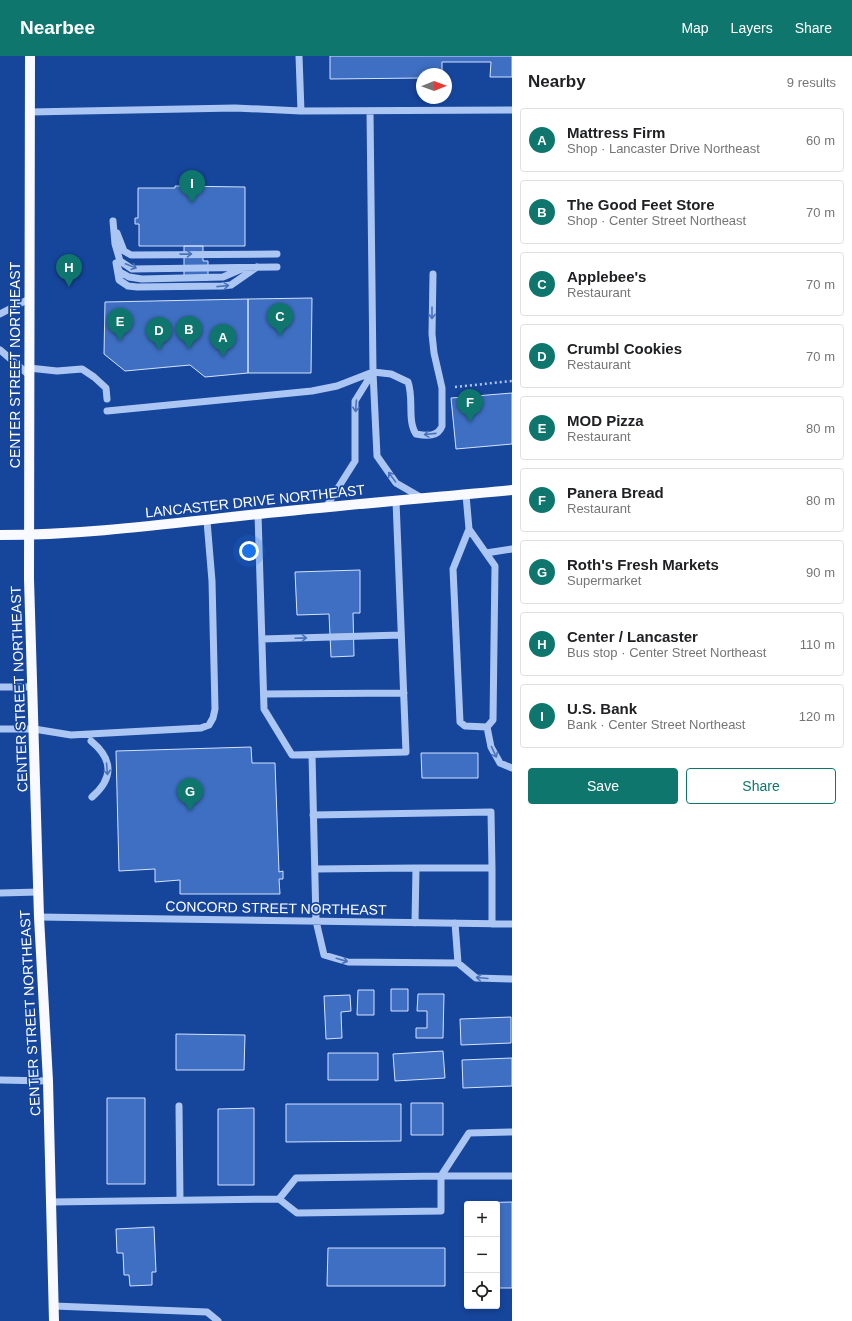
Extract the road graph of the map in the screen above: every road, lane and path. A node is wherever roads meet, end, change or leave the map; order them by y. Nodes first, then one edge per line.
1 (30, 56) edge
2 (299, 56) edge
3 (512, 110) edge
4 (301, 111) junction
5 (370, 111) junction
6 (30, 112) junction
7 (115, 244) junction
8 (277, 254) dead end
9 (116, 263) junction
10 (246, 267) junction
11 (257, 267) junction
12 (276, 267) dead end
13 (433, 274) dead end
14 (29, 299) junction
15 (0, 314) edge
16 (0, 350) edge
17 (29, 372) junction
18 (373, 372) junction
19 (512, 381) edge
20 (442, 388) junction
21 (107, 399) dead end
22 (107, 411) dead end
23 (512, 490) edge
24 (466, 495) junction
25 (424, 499) junction
26 (396, 501) junction
27 (326, 507) junction
28 (258, 514) junction
29 (208, 521) junction
30 (469, 529) junction
31 (0, 535) edge
32 (30, 535) junction
33 (512, 549) edge
34 (486, 553) junction
35 (401, 636) junction
36 (262, 639) junction
37 (0, 687) edge
38 (32, 687) junction
39 (404, 693) junction
40 (264, 694) junction
41 (487, 727) junction
42 (34, 728) junction
43 (0, 729) edge
44 (91, 741) dead end
45 (312, 755) junction
46 (512, 768) edge
47 (92, 797) dead end
48 (313, 815) junction
49 (416, 868) junction
50 (492, 868) junction
51 (315, 869) junction
52 (39, 892) junction
53 (0, 893) edge
54 (39, 917) junction
55 (316, 921) junction
56 (415, 923) junction
57 (455, 923) junction
58 (492, 924) junction
59 (512, 924) edge
60 (458, 963) junction
61 (512, 979) edge
62 (0, 1080) edge
63 (48, 1081) junction
64 (179, 1106) dead end
65 (512, 1132) edge
66 (441, 1176) junction
67 (512, 1176) edge
68 (279, 1199) junction
69 (180, 1200) junction
70 (51, 1202) junction
71 (54, 1306) junction
72 (54, 1321) edge
73 (218, 1321) edge

1 - 6 main road, CENTER STREET NORTHEAST
2 - 4 street
3 - 5 street
4 - 5 street
4 - 6 street
5 - 18 street
6 - 14 main road, CENTER STREET NORTHEAST
7 -> 8 street
7 - 9 street
7 -> 10 street
9 - 10 street
9 -> 11 street
10 - 11 street
11 - 12 street
13 -> 20 street
14 - 15 street
14 - 17 main road, CENTER STREET NORTHEAST
16 - 17 street
17 - 21 street
17 - 32 main road, CENTER STREET NORTHEAST
20 -> 18 street
18 - 22 street
25 -> 18 street
18 -> 27 street
19 - 20 path
23 - 24 main road, LANCASTER DRIVE NORTHEAST
24 - 25 main road, LANCASTER DRIVE NORTHEAST
24 - 30 street
25 - 26 main road, LANCASTER DRIVE NORTHEAST
26 - 27 main road, LANCASTER DRIVE NORTHEAST
26 - 35 street
27 - 28 main road, LANCASTER DRIVE NORTHEAST
28 - 29 main road, LANCASTER DRIVE NORTHEAST
28 - 36 street
29 - 32 main road, LANCASTER DRIVE NORTHEAST
29 - 42 street
30 - 34 street
30 - 41 street
31 - 32 main road, LANCASTER DRIVE NORTHEAST
32 - 38 main road, CENTER STREET NORTHEAST
33 - 34 street
34 - 41 street
36 -> 35 street
35 - 39 street
36 - 40 street
37 - 38 street
38 - 42 main road, CENTER STREET NORTHEAST
39 - 40 street
39 - 45 street
40 - 45 street
41 -> 46 street
42 - 43 street
42 - 52 main road, CENTER STREET NORTHEAST
44 -> 47 street
45 - 48 street
48 - 50 street
48 - 51 street
49 - 50 street
49 - 51 street
49 - 56 street
50 - 58 street
51 - 55 street
52 - 53 street
52 - 54 main road, CENTER STREET NORTHEAST
54 - 55 street, CONCORD STREET NORTHEAST
54 - 63 main road, CENTER STREET NORTHEAST
55 - 56 street, CONCORD STREET NORTHEAST
55 -> 60 street
56 - 57 street, CONCORD STREET NORTHEAST
57 - 58 street, CONCORD STREET NORTHEAST
57 - 60 street
58 - 59 street, CONCORD STREET NORTHEAST
61 -> 60 street
62 - 63 street
63 - 70 main road, CENTER STREET NORTHEAST
64 - 69 street
65 - 66 street
66 - 67 street
66 - 68 street
66 - 68 street
68 - 69 street
69 - 70 street
70 - 71 main road, CENTER STREET NORTHEAST
71 - 72 main road, CENTER STREET NORTHEAST
71 - 73 street

